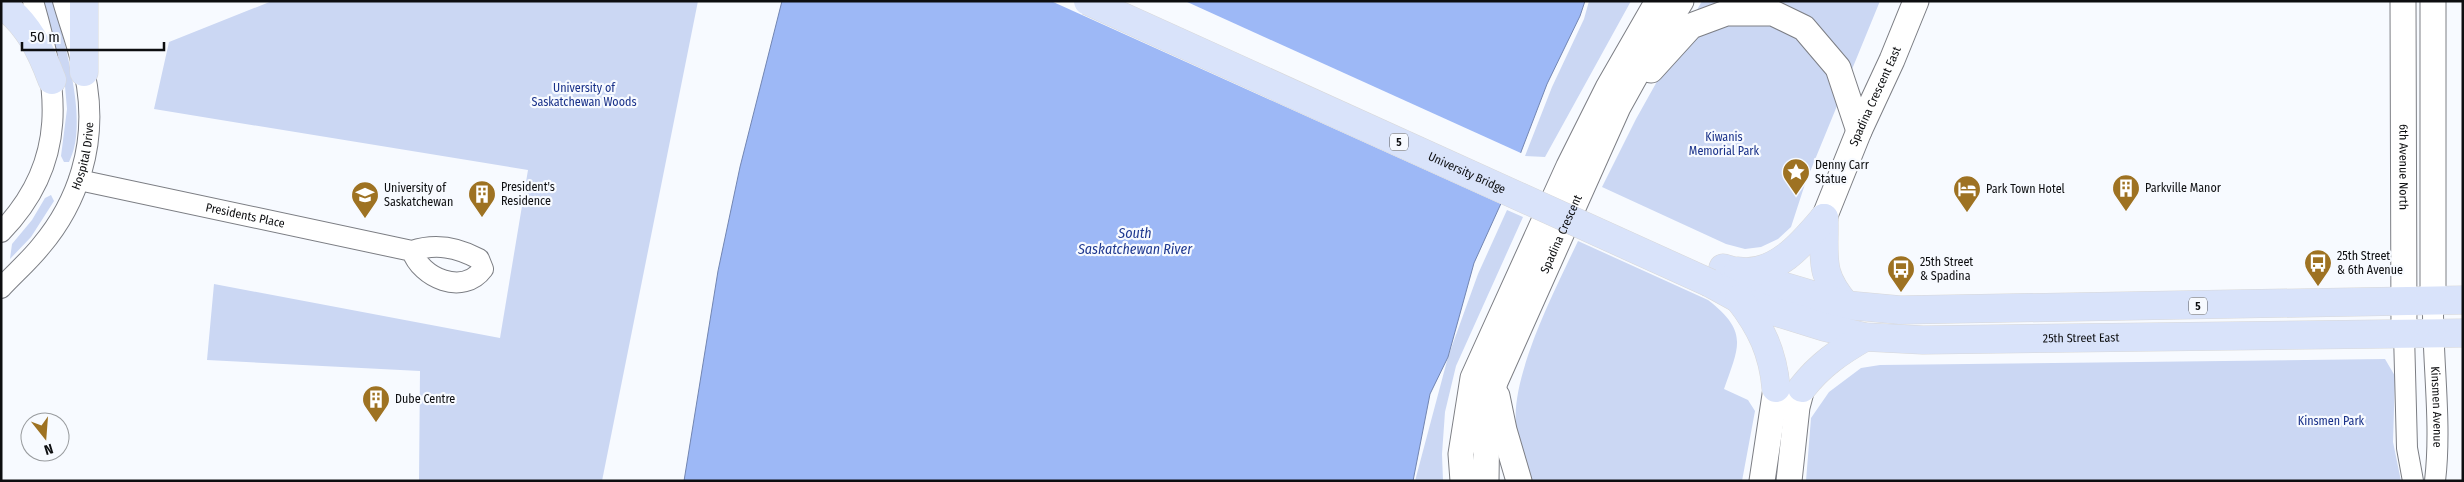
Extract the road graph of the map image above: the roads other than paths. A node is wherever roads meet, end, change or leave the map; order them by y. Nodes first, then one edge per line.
1 (33, 1) edge
2 (63, 1) edge
3 (84, 1) edge
4 (1088, 1) edge
5 (1132, 1) edge
6 (1658, 1) edge
7 (1681, 1) edge
8 (1916, 1) edge
9 (2403, 1) edge
10 (2434, 1) edge
11 (1, 4) edge
12 (84, 72) junction
13 (52, 80) junction
14 (1618, 107) junction
15 (1859, 131) junction
16 (79, 180) junction
17 (1824, 218) junction
18 (1, 232) edge
19 (412, 251) dead end
20 (1716, 275) junction
21 (1, 288) edge
22 (1739, 299) junction
23 (2463, 300) edge
24 (2404, 301) junction
25 (2433, 301) junction
26 (1846, 304) junction
27 (2433, 333) junction
28 (2463, 333) edge
29 (2404, 334) junction
30 (1865, 338) junction
31 (1494, 382) junction
32 (1789, 388) junction
33 (1761, 480) edge
34 (1464, 481) edge
35 (1486, 481) edge
36 (1519, 481) edge
37 (1789, 481) edge
38 (2413, 481) edge
39 (2435, 481) edge

1 - 13 street
2 - 12 street, Hospital Drive
3 - 12 main road
4 - 20 main road, University Bridge / 5, bridge
5 - 20 main road, University Bridge / 5
6 - 34 street, Spadina Crescent
7 - 14 street, Spadina Crescent
8 - 15 street, Spadina Crescent East
9 - 24 street, 6th Avenue North
10 - 25 street
11 - 13 main road
12 - 16 street, Hospital Drive
13 - 18 street
14 - 15 street
14 - 31 street, Spadina Crescent
15 - 17 street, Spadina Crescent East
16 - 19 street, Presidents Place
16 - 21 street, Hospital Drive
17 - 20 main road
17 - 26 main road
20 - 22 main road, 25th Street East / 5
20 - 26 main road, 5
22 - 30 main road, 25th Street East / 5
22 - 32 main road
23 - 25 main road, 5
24 - 25 main road, 5
24 - 26 main road, 5
24 - 29 street, 6th Avenue North
25 - 27 street
27 - 28 main road, 25th Street East / 5
27 - 29 main road, 25th Street East / 5
27 - 39 street, Kinsmen Avenue
29 - 30 main road, 25th Street East / 5
29 - 38 street
30 - 32 main road
31 - 35 street, Spadina Crescent
31 - 36 street
32 - 33 street
32 - 37 street

